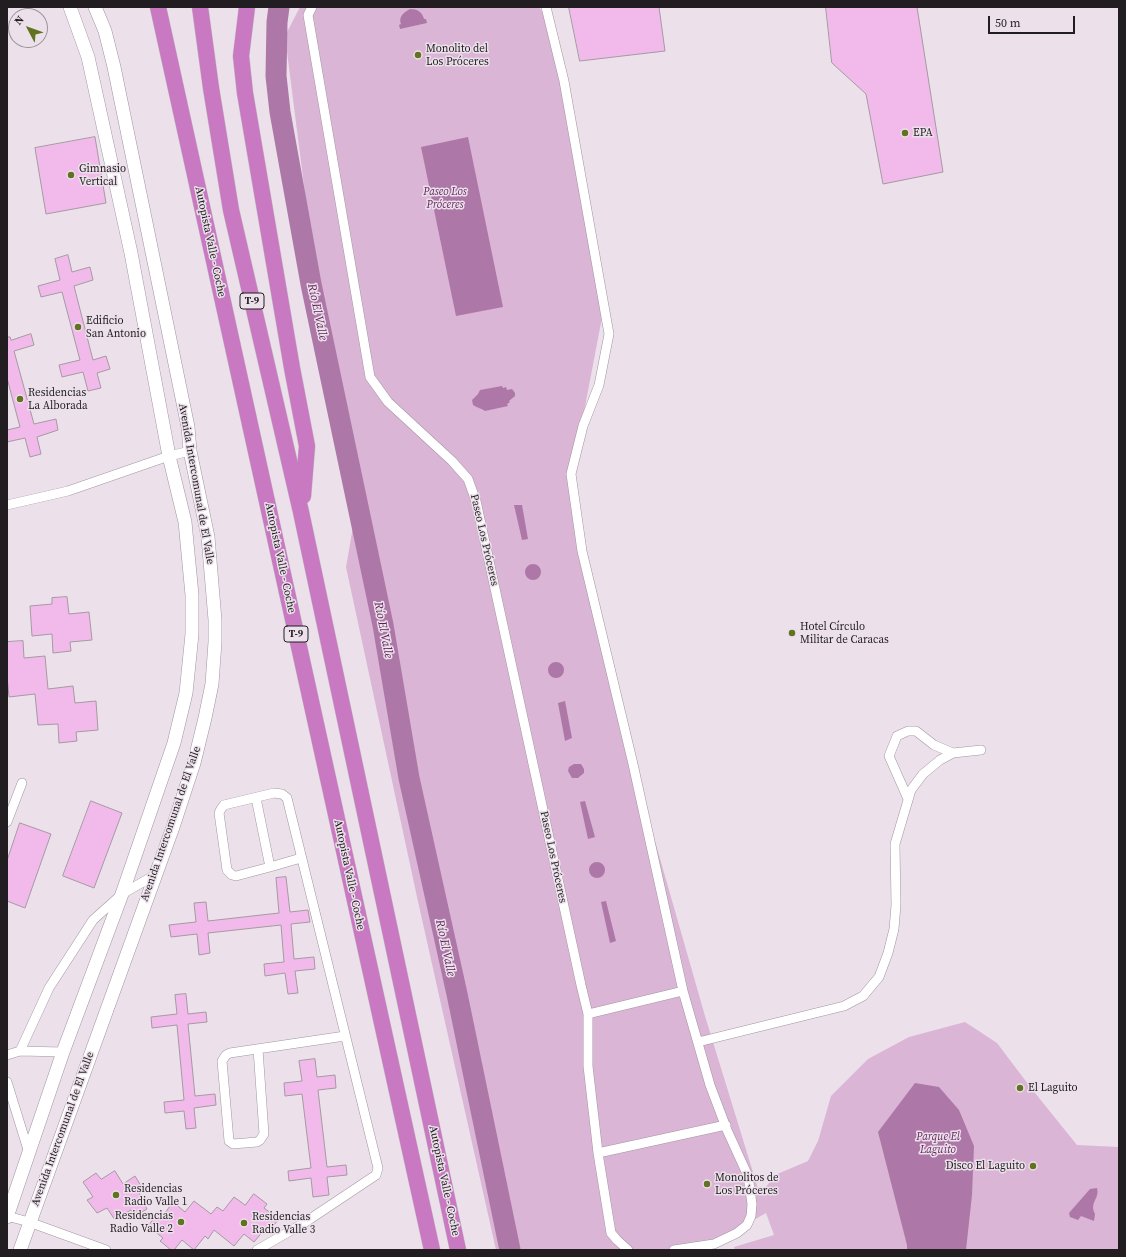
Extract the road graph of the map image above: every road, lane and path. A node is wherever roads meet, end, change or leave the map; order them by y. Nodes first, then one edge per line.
1 (70, 7) edge
2 (95, 7) edge
3 (200, 7) edge
4 (246, 7) edge
5 (312, 7) edge
6 (546, 7) edge
7 (158, 11) edge
8 (190, 451) junction
9 (169, 456) junction
10 (7, 505) edge
11 (301, 512) junction
12 (981, 750) dead end
13 (953, 754) junction
14 (22, 783) dead end
15 (256, 798) junction
16 (908, 799) junction
17 (7, 822) edge
18 (301, 858) junction
19 (270, 867) junction
20 (155, 875) junction
21 (122, 894) junction
22 (683, 991) junction
23 (588, 1014) junction
24 (345, 1036) junction
25 (698, 1042) junction
26 (258, 1049) junction
27 (20, 1051) junction
28 (63, 1052) junction
29 (7, 1055) edge
30 (7, 1082) edge
31 (726, 1125) junction
32 (29, 1153) junction
33 (598, 1153) junction
34 (7, 1217) edge
35 (29, 1222) junction
36 (716, 1247) edge
37 (20, 1250) edge
38 (106, 1250) edge
39 (257, 1250) edge
40 (432, 1250) edge
41 (458, 1250) edge
42 (628, 1250) edge
43 (674, 1250) edge

1 - 9 main road, Avenida Intercomunal de El Valle
2 - 8 main road, Avenida Intercomunal de El Valle
3 - 11 highway, Autopista Valle - Coche / T-9
4 - 11 highway
5 - 23 street, Paseo Los Próceres
6 - 22 street
7 - 40 highway, Autopista Valle - Coche / T-9
8 - 9 street
8 - 20 main road, Avenida Intercomunal de El Valle
9 - 10 street
9 - 21 main road, Avenida Intercomunal de El Valle
11 - 41 highway, Autopista Valle - Coche / T-9
12 - 13 street
13 - 16 street
13 - 16 street
14 - 17 street
15 - 18 street
15 - 19 street
15 - 19 street
16 - 25 street
18 - 19 street
18 - 24 street
20 - 21 street
20 - 35 main road, Avenida Intercomunal de El Valle
21 - 27 street
21 - 28 main road, Avenida Intercomunal de El Valle
22 - 23 street
22 - 25 street
23 - 33 street, Paseo Los Próceres
24 - 26 street
24 - 39 street
25 - 31 street
26 - 26 street
27 - 28 street
27 - 29 street
28 - 32 main road, Avenida Intercomunal de El Valle
30 - 32 street
31 - 33 street
31 - 36 street
32 - 34 main road, Avenida Intercomunal de El Valle
33 - 42 street, Paseo Los Próceres
34 - 35 street
35 - 37 main road, Avenida Intercomunal de El Valle
35 - 38 street
36 - 43 street

